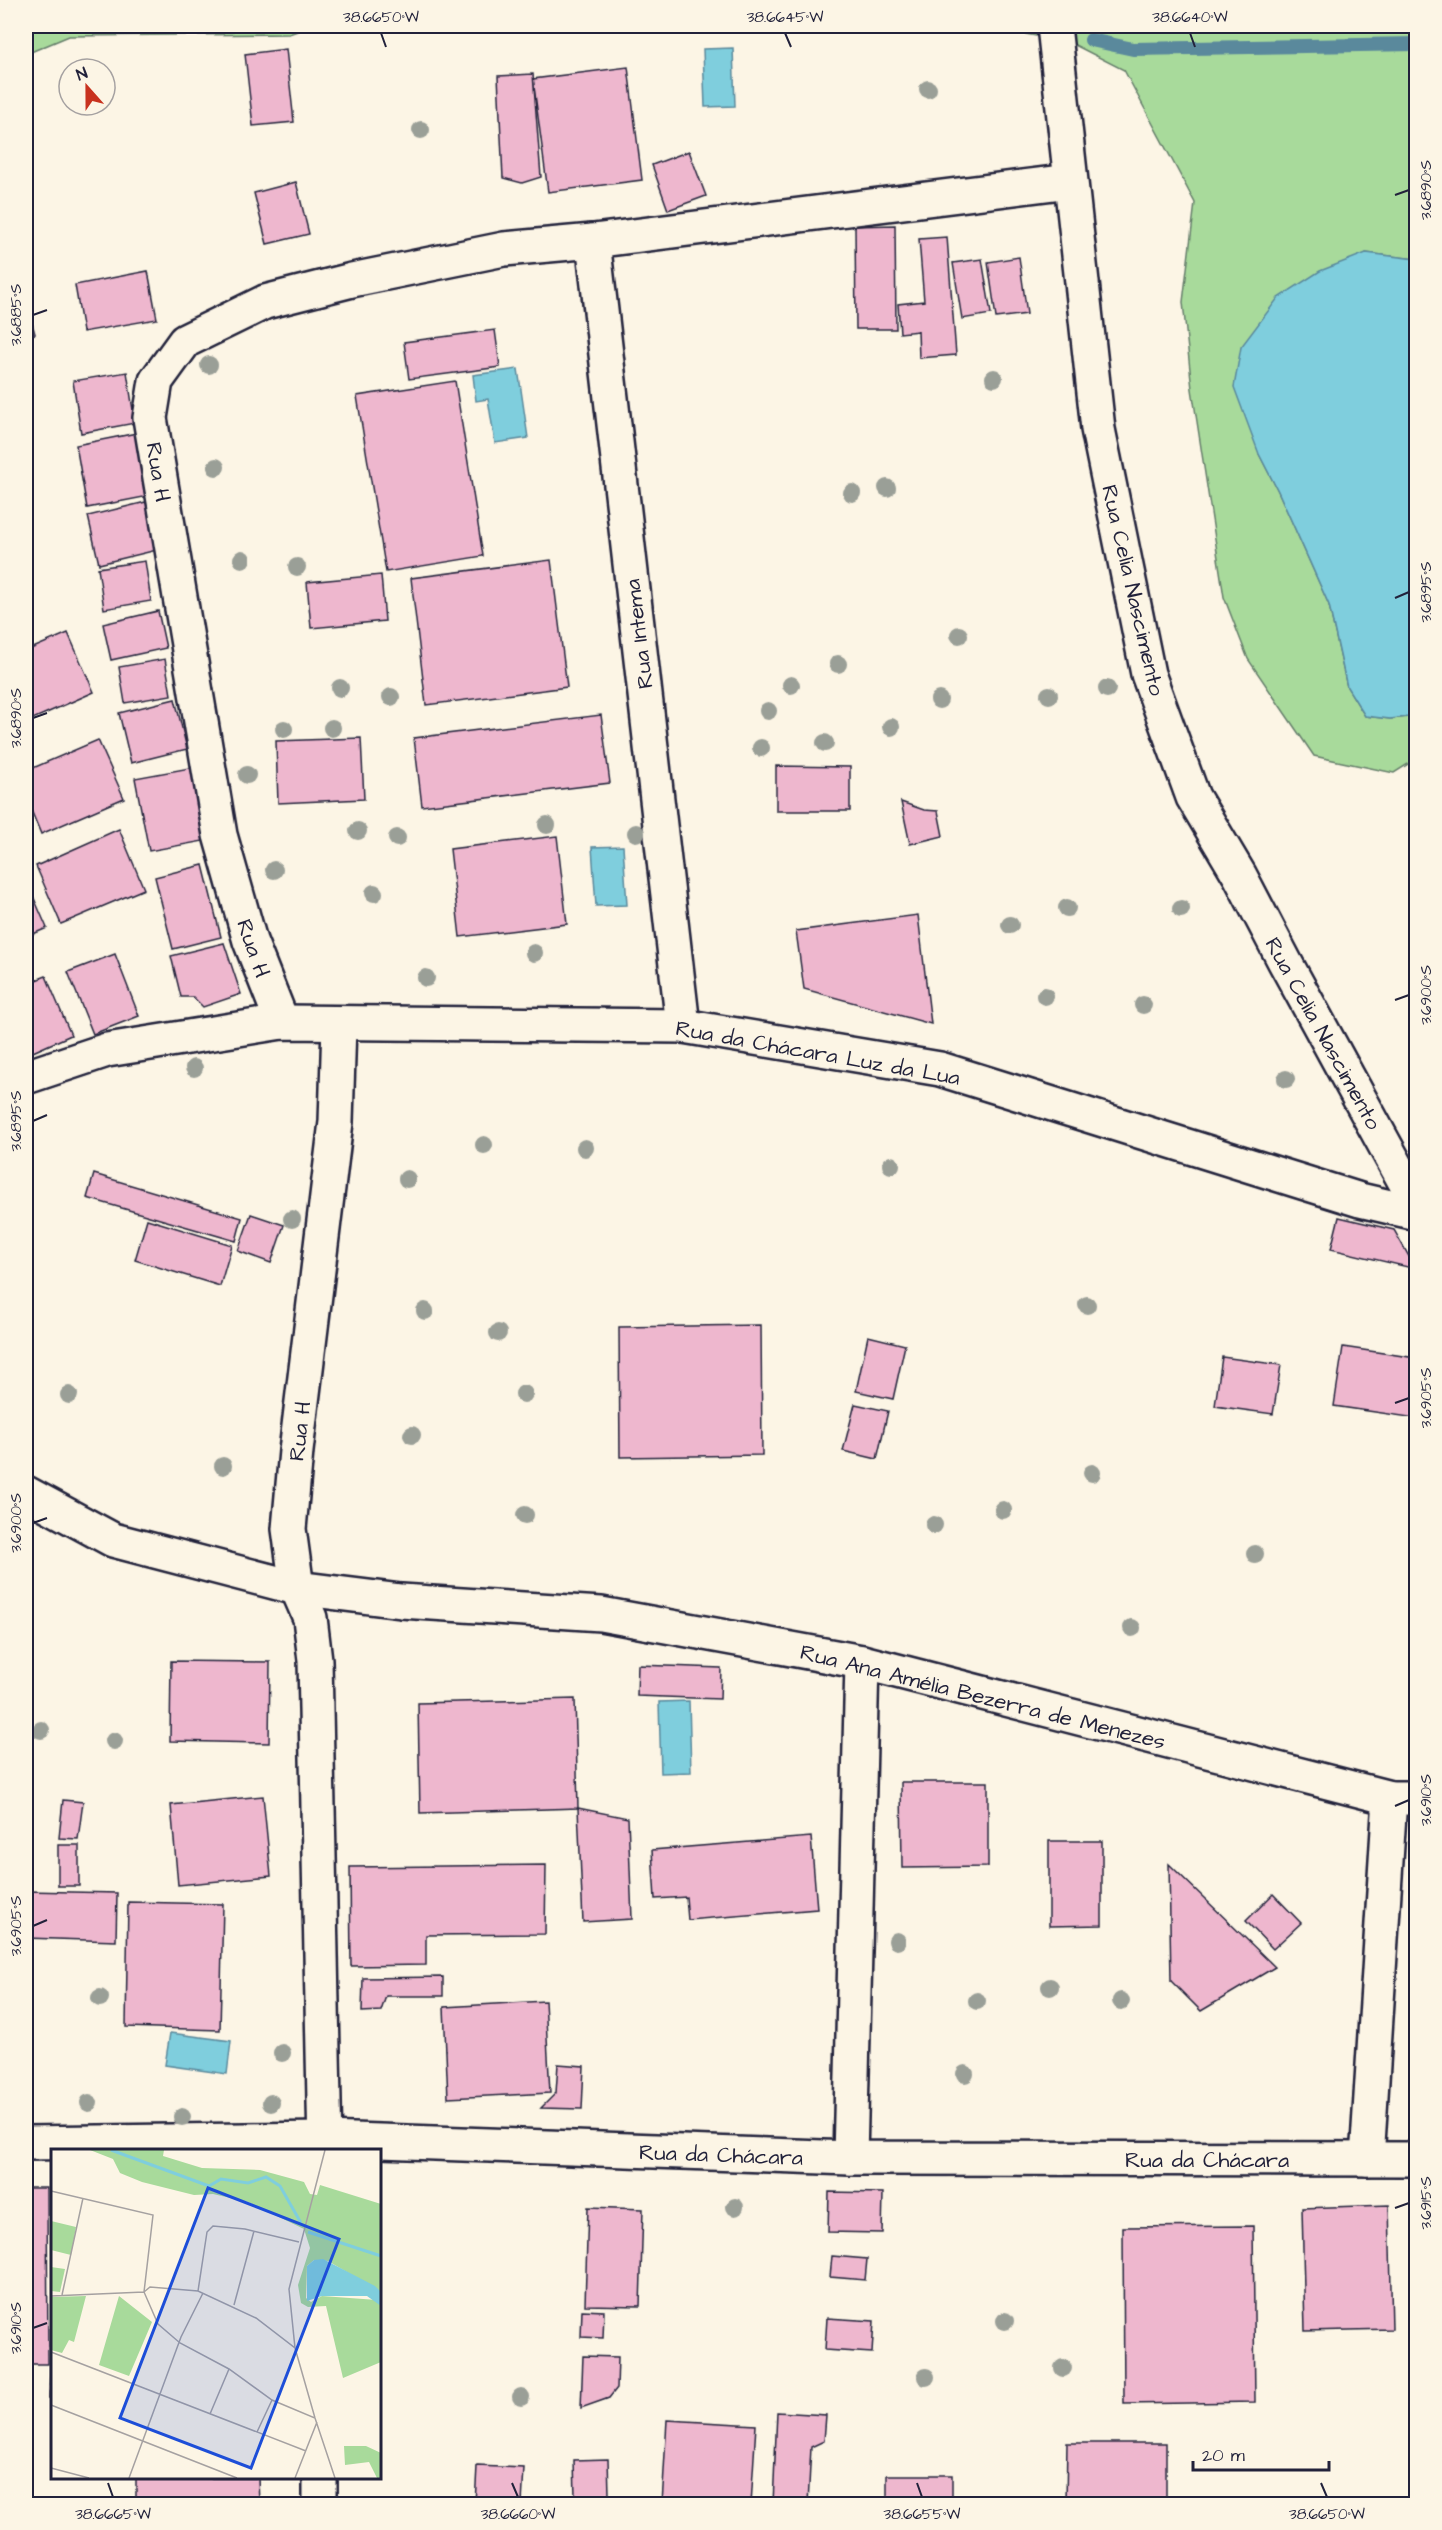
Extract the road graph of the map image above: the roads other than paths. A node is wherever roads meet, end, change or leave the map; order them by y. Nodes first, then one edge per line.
1 (1054, 26) edge
2 (1070, 182) junction
3 (593, 241) junction
4 (282, 1022) junction
5 (339, 1024) junction
6 (683, 1026) junction
7 (26, 1077) edge
8 (1416, 1202) edge
9 (1416, 1213) edge
10 (26, 1493) edge
11 (297, 1588) junction
12 (862, 1662) junction
13 (1403, 1798) edge
14 (26, 2143) edge
15 (325, 2145) edge
16 (850, 2158) junction
17 (1367, 2159) junction
18 (1416, 2159) edge
19 (320, 2479) edge
20 (320, 2505) edge

1 - 2 street, Rua Celia Nascimento
2 - 3 street, Rua H
2 - 8 street, Rua Celia Nascimento
3 - 4 street, Rua H
3 - 6 street, Rua Intema
4 - 5 street, Rua da Chácara Luz da Lua
4 - 7 street, Rua da Chácara Luz da Lua
5 - 6 street, Rua da Chácara Luz da Lua
5 - 11 street, Rua H
6 - 9 street, Rua da Chácara Luz da Lua
10 - 11 street, Rua Ana Amélia Bezerra de Menezes
11 - 12 street, Rua Ana Amélia Bezerra de Menezes
11 - 15 street, Rua H
12 - 13 street, Rua Ana Amélia Bezerra de Menezes
12 - 16 street
13 - 17 street
14 - 15 street, Rua da Chácara
15 - 16 street, Rua da Chácara
16 - 17 street, Rua da Chácara
17 - 18 street, Rua da Chácara
19 - 20 street

